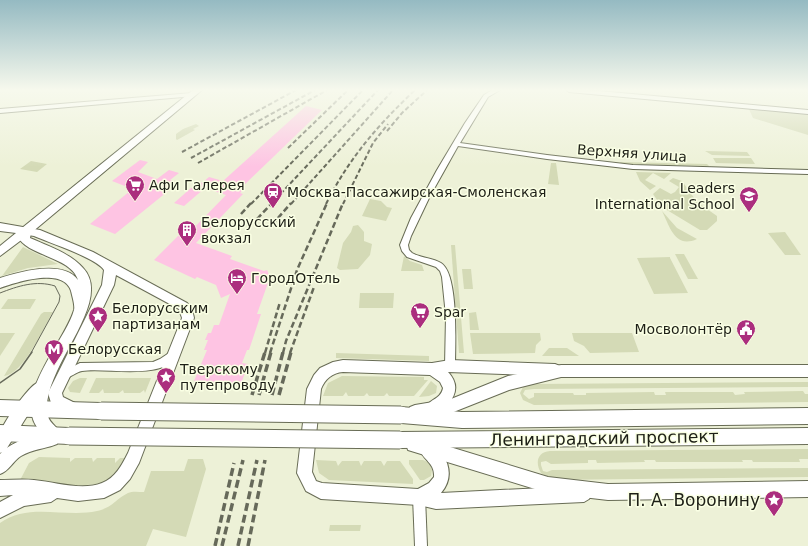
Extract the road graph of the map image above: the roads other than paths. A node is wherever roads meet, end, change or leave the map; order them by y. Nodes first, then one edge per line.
1 (167, 115) edge
2 (474, 115) edge
3 (456, 144) junction
4 (808, 172) edge
5 (0, 227) edge
6 (26, 231) junction
7 (0, 252) edge
8 (103, 262) junction
9 (1, 283) edge
10 (80, 306) junction
11 (173, 353) junction
12 (450, 366) junction
13 (432, 369) junction
14 (561, 371) junction
15 (808, 371) edge
16 (60, 382) junction
17 (450, 389) junction
18 (0, 408) edge
19 (28, 409) junction
20 (423, 410) junction
21 (81, 411) junction
22 (401, 415) junction
23 (808, 416) edge
24 (61, 435) junction
25 (808, 436) edge
26 (2, 438) edge
27 (408, 442) junction
28 (0, 467) edge
29 (0, 488) edge
30 (808, 490) edge
31 (608, 492) junction
32 (60, 493) junction
33 (419, 497) junction
34 (0, 510) edge
35 (421, 546) edge

1 - 6 main road
2 - 3 street
3 - 4 street, Верхняя улица
3 - 12 street
5 - 6 street
6 - 7 street
6 - 8 street
6 - 10 main road
8 - 11 street
8 - 16 street
9 - 10 main road
10 - 19 main road
11 - 16 street
11 - 32 street
12 - 13 street
12 - 14 street
12 - 17 street
13 - 17 street
13 - 33 street
14 - 15 main road
14 - 20 main road
16 - 21 street
17 - 20 street
18 - 19 main road, Ленинградский проспект
19 - 21 main road, Ленинградский проспект
19 - 24 main road
19 - 26 street
20 - 22 main road
21 - 22 main road, Ленинградский проспект, bridge
22 - 23 main road, Ленинградский проспект
24 - 26 main road, Ленинградский проспект
24 - 27 main road, Ленинградский проспект, bridge
24 - 28 street
25 - 27 main road, Ленинградский проспект
27 - 31 main road
27 - 33 street
29 - 32 street
30 - 31 main road
31 - 33 street
32 - 34 street
33 - 35 street

